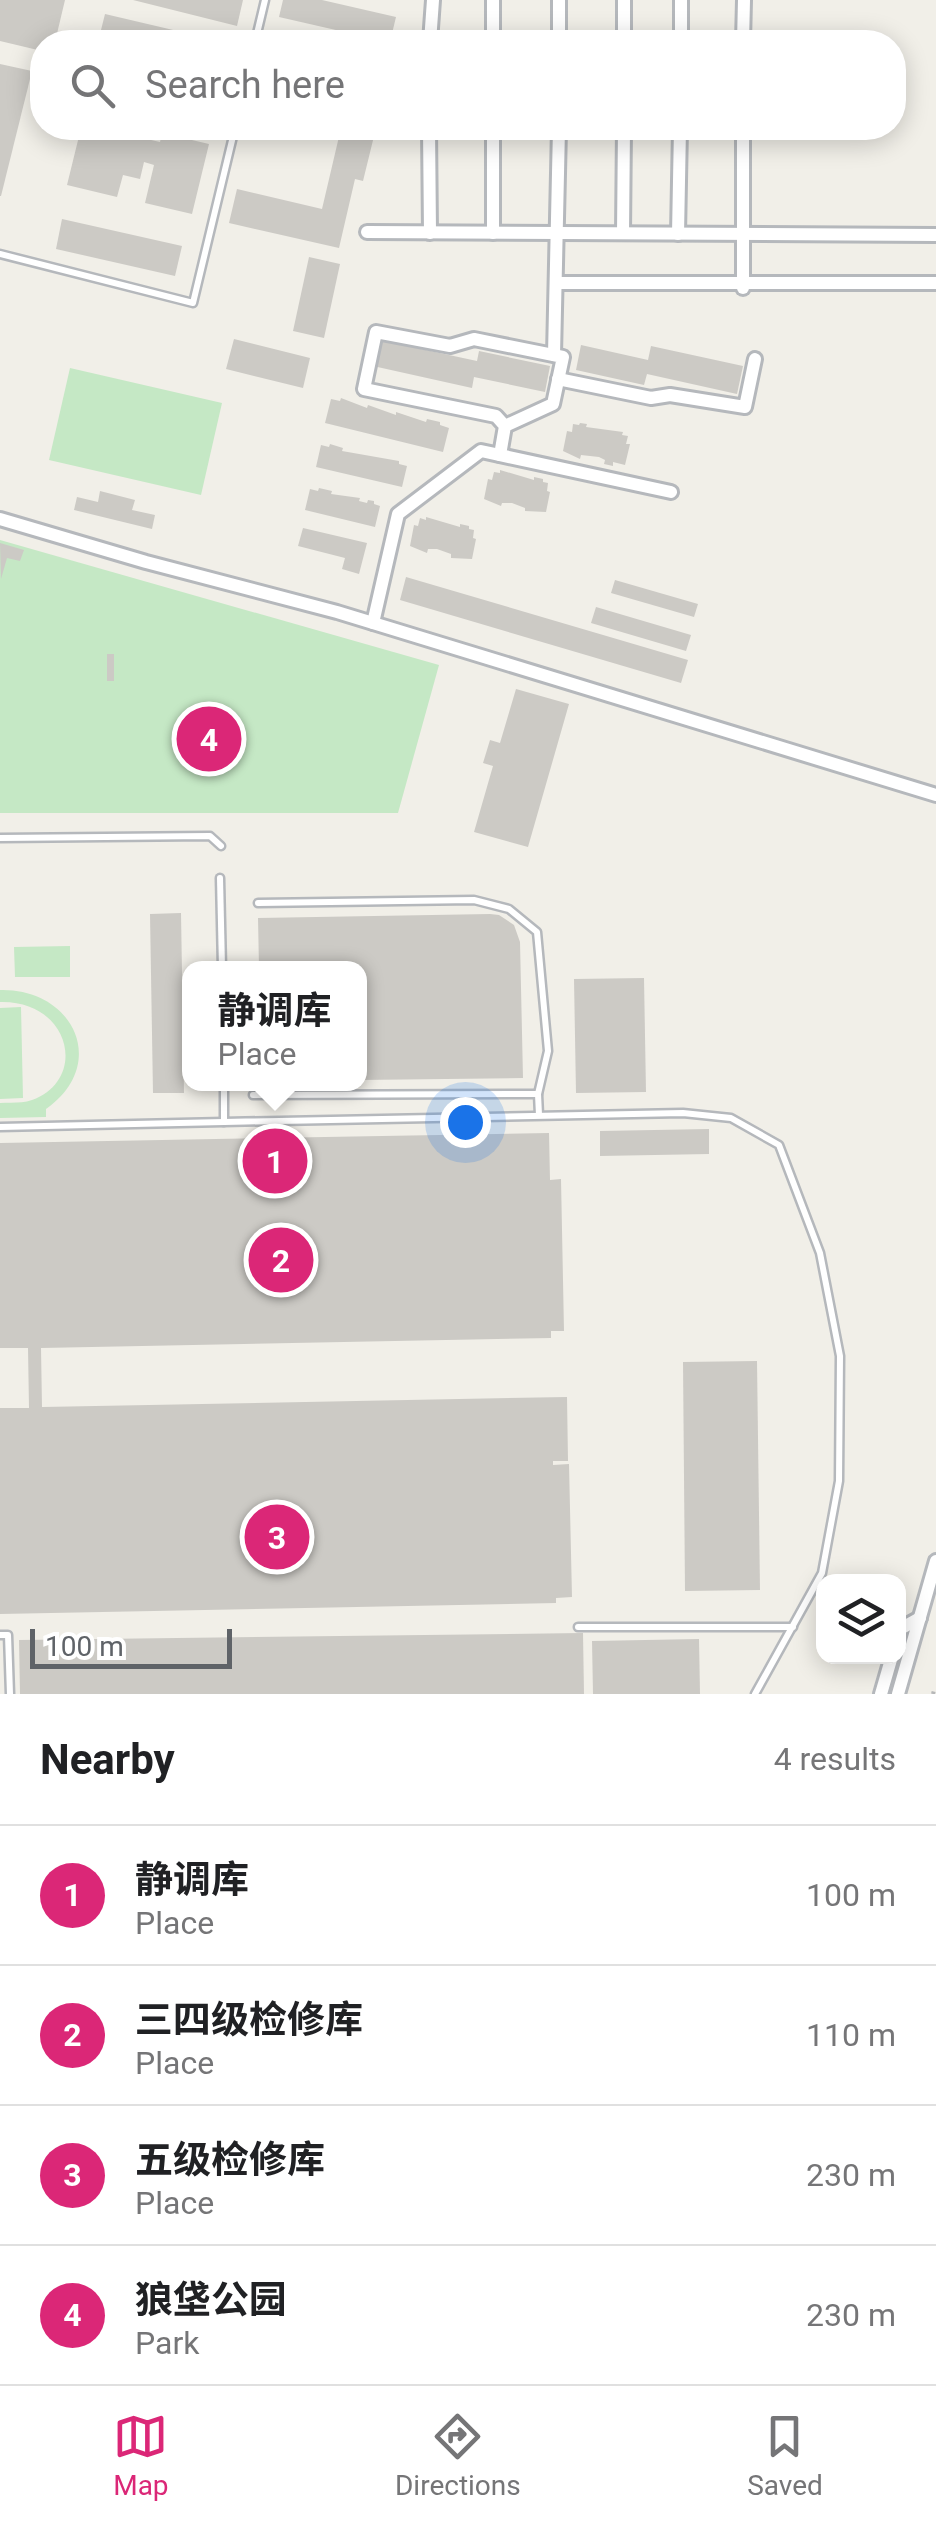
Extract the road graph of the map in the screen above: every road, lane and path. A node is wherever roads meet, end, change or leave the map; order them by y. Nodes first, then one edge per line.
1 (265, 0) edge
2 (433, 0) edge
3 (493, 0) edge
4 (560, 0) edge
5 (624, 0) edge
6 (681, 0) edge
7 (744, 0) edge
8 (258, 30) edge
9 (431, 30) edge
10 (493, 30) edge
11 (559, 30) edge
12 (624, 30) edge
13 (681, 30) edge
14 (743, 30) edge
15 (231, 140) edge
16 (429, 140) edge
17 (493, 140) edge
18 (559, 140) edge
19 (624, 140) edge
20 (680, 140) edge
21 (743, 140) edge
22 (367, 232) dead end
23 (430, 233) junction
24 (492, 233) junction
25 (558, 233) junction
26 (623, 234) junction
27 (678, 234) junction
28 (743, 234) junction
29 (936, 234) edge
30 (0, 254) edge
31 (558, 283) junction
32 (936, 283) edge
33 (742, 286) junction
34 (554, 355) junction
35 (755, 359) dead end
36 (558, 380) junction
37 (505, 426) junction
38 (500, 455) junction
39 (671, 492) dead end
40 (0, 519) edge
41 (373, 622) junction
42 (936, 795) edge
43 (0, 838) edge
44 (220, 846) dead end
45 (220, 878) dead end
46 (258, 903) dead end
47 (222, 961) edge
48 (224, 1091) edge
49 (538, 1094) junction
50 (253, 1095) dead end
51 (540, 1116) junction
52 (224, 1122) junction
53 (0, 1127) edge
54 (936, 1561) edge
55 (920, 1618) junction
56 (906, 1626) edge
57 (793, 1627) junction
58 (578, 1628) dead end
59 (0, 1636) edge
60 (890, 1664) edge
61 (10, 1694) edge
62 (755, 1694) edge
63 (881, 1694) edge
64 (898, 1694) edge

1 - 8 lane
2 - 9 street
3 - 10 street
4 - 11 street
5 - 12 street
6 - 13 street
7 - 14 street
15 - 30 lane
16 - 23 street
17 - 24 street
18 - 25 street
19 - 26 street
20 - 27 street
21 - 28 street
22 - 23 street
23 - 24 street
24 - 25 street
25 - 26 street
25 - 31 street
26 - 27 street
27 - 28 street
28 - 29 street
28 - 33 street
31 - 33 street
31 - 34 street
32 - 33 street
34 - 36 street
34 - 37 street
35 - 36 street
36 - 37 street
37 - 38 street
38 - 39 street
38 - 41 street
40 - 41 street
41 - 42 street
43 - 44 lane
45 - 47 lane
46 - 49 lane
48 - 52 lane
49 - 50 lane
49 - 51 lane
51 - 52 lane
51 - 57 lane
52 - 53 lane
54 - 55 street
55 - 56 street
55 - 64 street
57 - 58 lane
57 - 62 lane
59 - 61 lane
60 - 63 street

